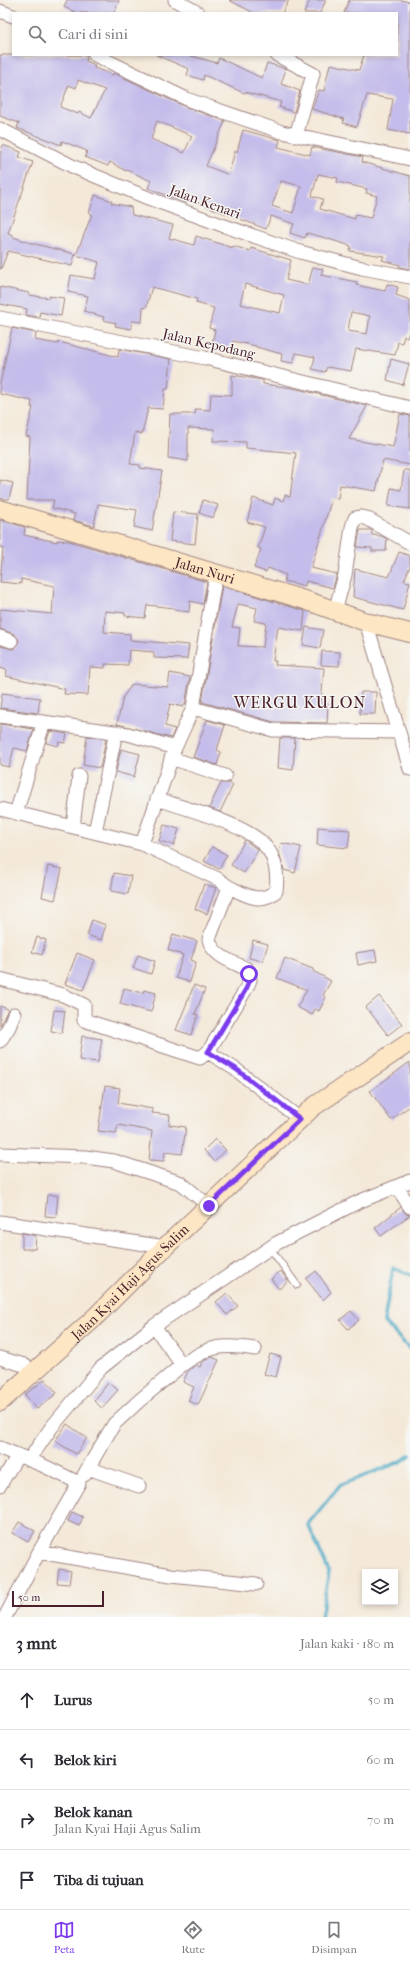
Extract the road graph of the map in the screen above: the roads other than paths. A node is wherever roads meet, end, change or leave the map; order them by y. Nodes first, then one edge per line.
1 (175, 0) edge
2 (0, 11) edge
3 (196, 12) edge
4 (12, 16) edge
5 (97, 56) edge
6 (279, 56) edge
7 (0, 129) edge
8 (296, 136) junction
9 (410, 159) edge
10 (410, 277) edge
11 (0, 318) edge
12 (410, 408) edge
13 (0, 509) edge
14 (410, 543) edge
15 (216, 574) junction
16 (335, 611) junction
17 (366, 622) junction
18 (410, 633) edge
19 (193, 708) junction
20 (0, 716) edge
21 (44, 722) junction
22 (116, 732) junction
23 (399, 732) junction
24 (173, 753) junction
25 (410, 770) edge
26 (79, 776) dead end
27 (225, 776) dead end
28 (157, 799) junction
29 (0, 809) edge
30 (16, 813) junction
31 (73, 827) junction
32 (95, 832) junction
33 (142, 844) junction
34 (229, 887) junction
35 (0, 979) edge
36 (14, 1014) dead end
37 (0, 1041) edge
38 (410, 1042) edge
39 (208, 1052) junction
40 (300, 1119) junction
41 (0, 1154) edge
42 (410, 1181) edge
43 (397, 1187) junction
44 (209, 1206) junction
45 (410, 1207) edge
46 (0, 1222) edge
47 (165, 1247) junction
48 (270, 1248) junction
49 (297, 1285) dead end
50 (154, 1326) junction
51 (255, 1349) dead end
52 (0, 1358) edge
53 (182, 1365) junction
54 (34, 1372) junction
55 (0, 1402) edge
56 (0, 1448) edge
57 (23, 1457) junction
58 (88, 1468) junction
59 (79, 1483) junction
60 (0, 1485) edge
61 (139, 1486) dead end
62 (39, 1552) junction
63 (256, 1584) dead end
64 (9, 1616) edge

1 - 3 street
2 - 4 street
5 - 8 street
6 - 8 street
7 - 10 street, Jalan Kenari
8 - 9 street
11 - 12 street, Jalan Kepodang
13 - 15 street, Jalan Nuri
14 - 16 street
15 - 16 street, Jalan Nuri
15 - 19 street
16 - 17 street, Jalan Nuri
17 - 18 street, Jalan Nuri
17 - 23 street
19 - 23 street
19 - 24 street
20 - 21 street
21 - 22 street
21 - 30 street
22 - 24 street
22 - 32 street
23 - 25 street
24 - 27 street
24 - 28 street
26 - 31 street
28 - 33 street
28 - 34 street
29 - 30 street
30 - 31 street
31 - 32 street
32 - 33 street
33 - 34 street
34 - 39 street
35 - 39 street
36 - 37 street
38 - 40 street, Jalan Kyai Haji Agus Salim
39 - 40 street
40 - 44 street, Jalan Kyai Haji Agus Salim
41 - 44 street
42 - 43 street
43 - 45 street
43 - 48 street
44 - 47 street, Jalan Kyai Haji Agus Salim
46 - 47 street
47 - 54 street, Jalan Kyai Haji Agus Salim
48 - 49 lane
48 - 50 street
50 - 53 street
50 - 57 street
51 - 53 street
52 - 54 street
53 - 58 street
54 - 55 street, Jalan Kyai Haji Agus Salim
56 - 57 street
57 - 59 street
57 - 60 street
58 - 59 street
58 - 61 street
59 - 62 street
62 - 63 street
62 - 64 street

